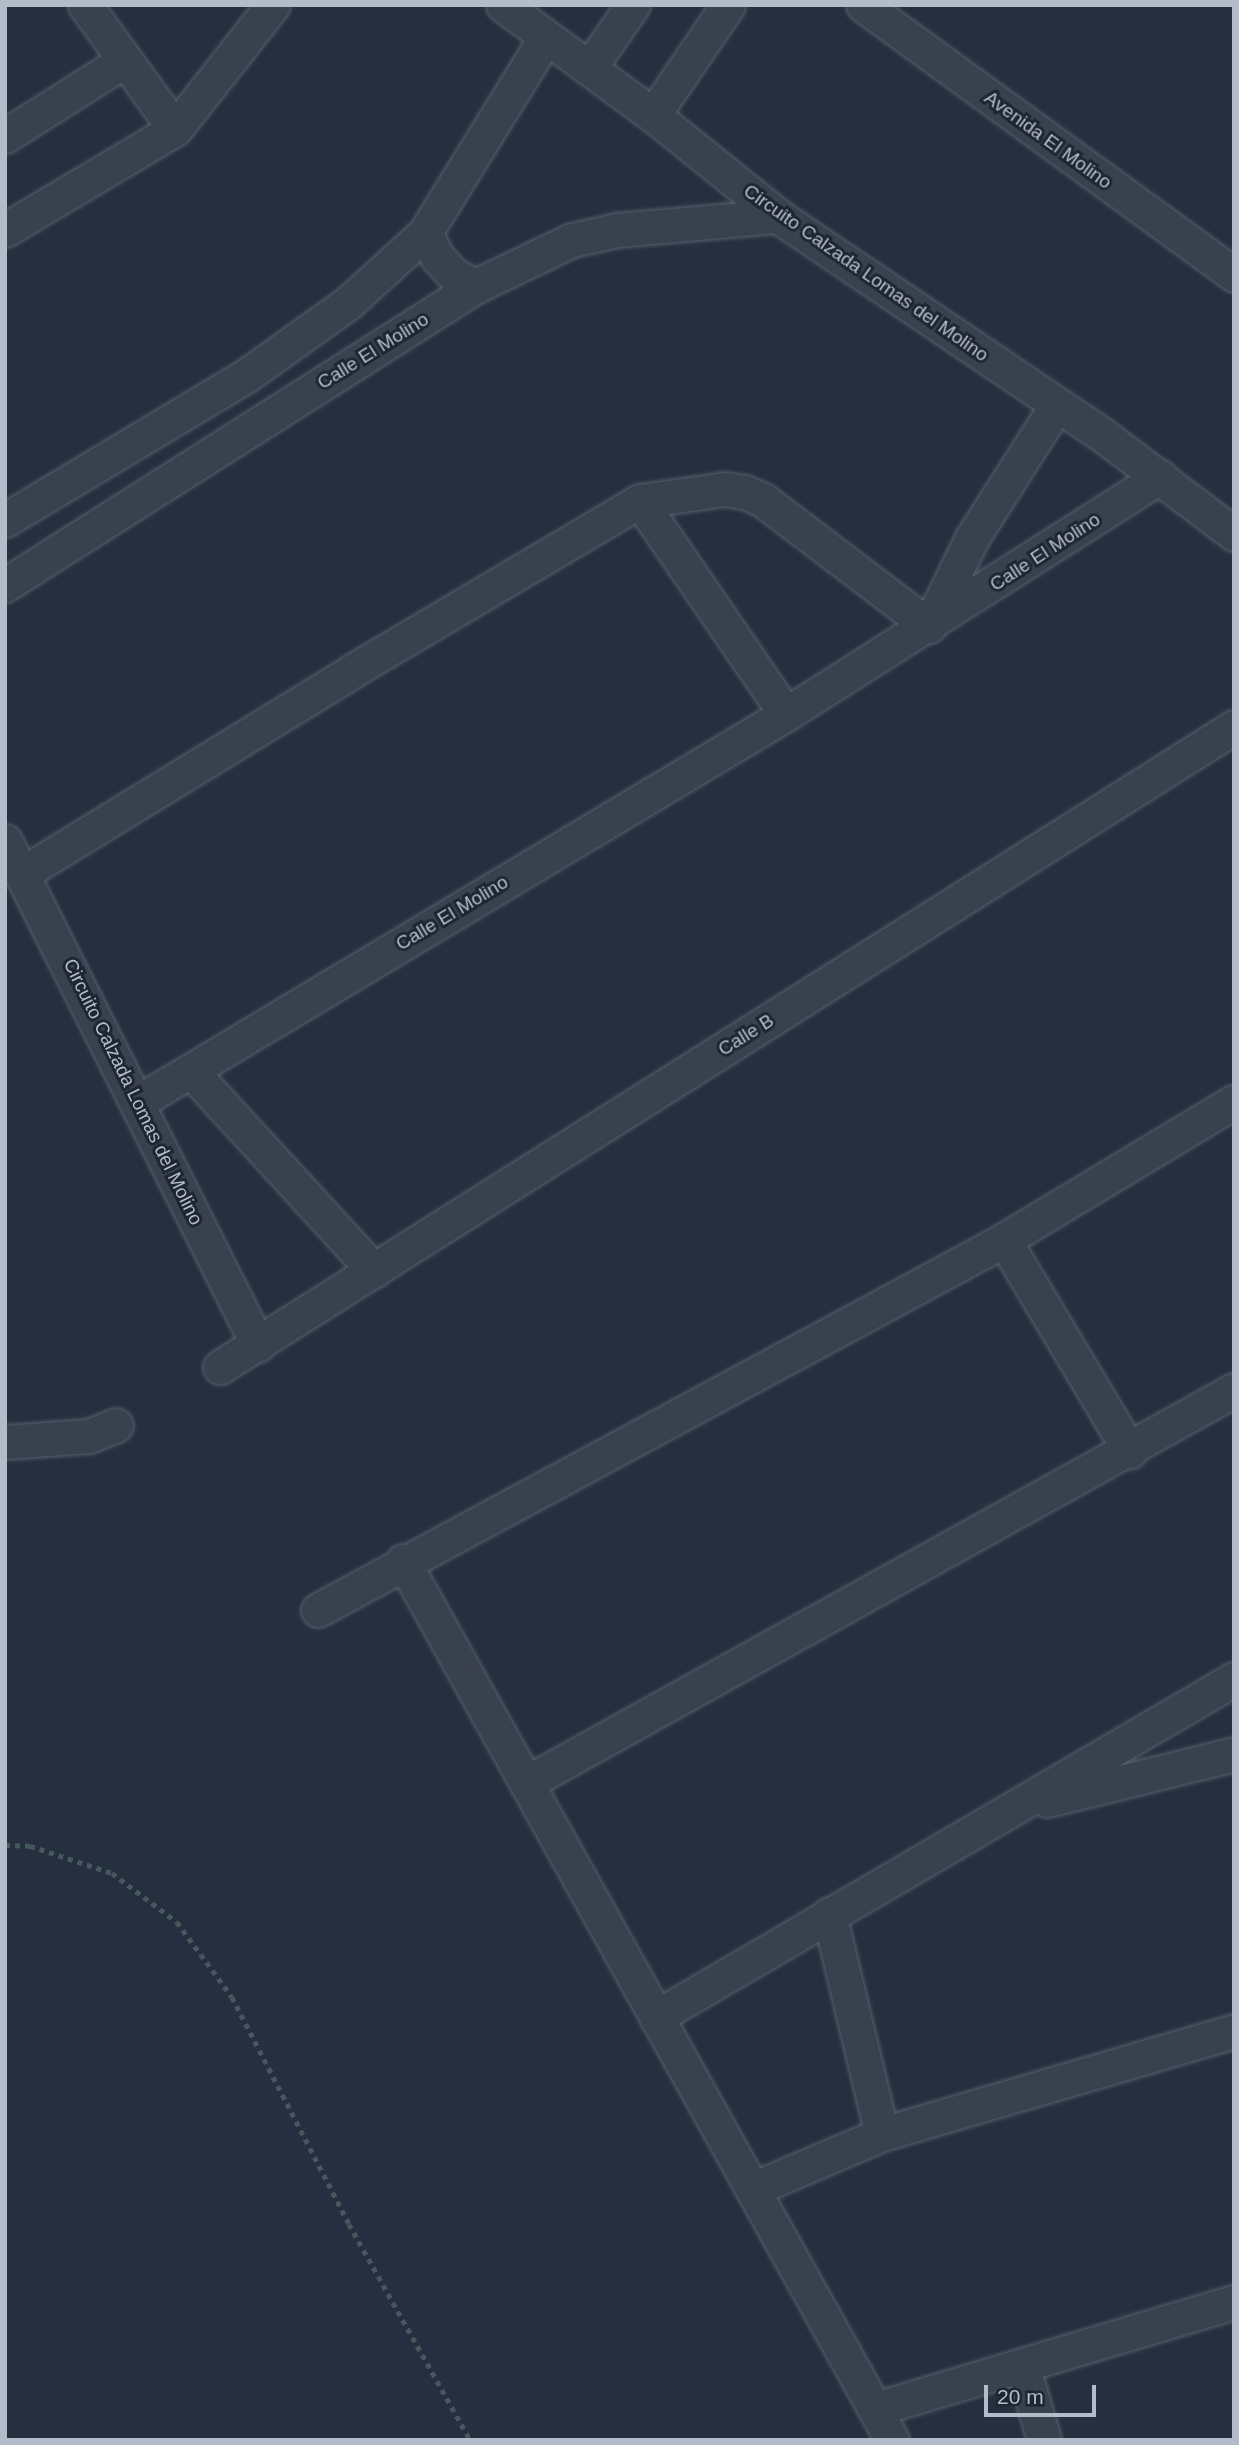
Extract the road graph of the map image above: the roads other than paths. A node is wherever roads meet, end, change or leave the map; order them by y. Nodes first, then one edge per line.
1 (85, 5) edge
2 (273, 5) edge
3 (503, 5) edge
4 (633, 5) edge
5 (728, 5) edge
6 (863, 5) edge
7 (546, 37) junction
8 (125, 60) junction
9 (589, 68) junction
10 (653, 115) junction
11 (175, 129) junction
12 (5, 136) edge
13 (778, 216) junction
14 (5, 230) edge
15 (425, 233) junction
16 (1234, 275) edge
17 (476, 286) junction
18 (1056, 406) junction
19 (1160, 477) junction
20 (639, 501) junction
21 (5, 520) edge
22 (1234, 534) edge
23 (5, 585) edge
24 (929, 626) junction
25 (786, 714) junction
26 (1234, 727) edge
27 (5, 841) edge
28 (23, 873) junction
29 (191, 1071) junction
30 (138, 1102) junction
31 (1234, 1102) edge
32 (1004, 1240) junction
33 (374, 1270) junction
34 (258, 1345) junction
35 (220, 1367) dead end
36 (1234, 1390) edge
37 (116, 1426) dead end
38 (5, 1442) edge
39 (1130, 1451) junction
40 (403, 1561) junction
41 (318, 1611) dead end
42 (1234, 1679) edge
43 (1234, 1754) edge
44 (528, 1782) junction
45 (1011, 1809) junction
46 (829, 1914) junction
47 (656, 2017) junction
48 (1234, 2031) edge
49 (882, 2134) junction
50 (752, 2189) junction
51 (1234, 2302) edge
52 (1023, 2368) junction
53 (875, 2409) junction
54 (892, 2440) edge
55 (1044, 2440) edge

1 - 8 street
2 - 11 street
3 - 7 street, Circuito Calzada Lomas del Molino
4 - 9 street
5 - 10 street
6 - 16 street, Avenida El Molino
7 - 9 street, Circuito Calzada Lomas del Molino
7 - 15 street
8 - 11 street
8 - 12 street
9 - 10 street, Circuito Calzada Lomas del Molino
10 - 13 street, Circuito Calzada Lomas del Molino
11 - 14 street
13 - 17 street, Calle El Molino
13 - 18 street, Circuito Calzada Lomas del Molino
15 - 17 street
15 - 21 street
17 - 23 street, Calle El Molino
18 - 19 street, Circuito Calzada Lomas del Molino
18 - 24 street
19 - 22 street, Circuito Calzada Lomas del Molino
19 - 24 street, Calle El Molino
20 - 24 street
20 - 25 street
20 - 28 street
24 - 25 street, Calle El Molino
25 - 29 street, Calle El Molino
26 - 33 street, Calle B
27 - 28 street, Circuito Calzada Lomas del Molino
28 - 30 street, Circuito Calzada Lomas del Molino
29 - 30 street, Calle El Molino
29 - 33 street
30 - 34 street, Circuito Calzada Lomas del Molino
31 - 32 street
32 - 39 street
32 - 40 street
33 - 34 street, Calle B
34 - 35 street, Calle B
36 - 39 street
37 - 38 street
39 - 44 street
40 - 41 street
40 - 44 street
42 - 45 street
43 - 45 street
44 - 47 street
45 - 46 street
46 - 47 street
46 - 49 street
47 - 50 street
48 - 49 street
49 - 50 street
50 - 53 street
51 - 52 street
52 - 53 street
52 - 55 street
53 - 54 street

